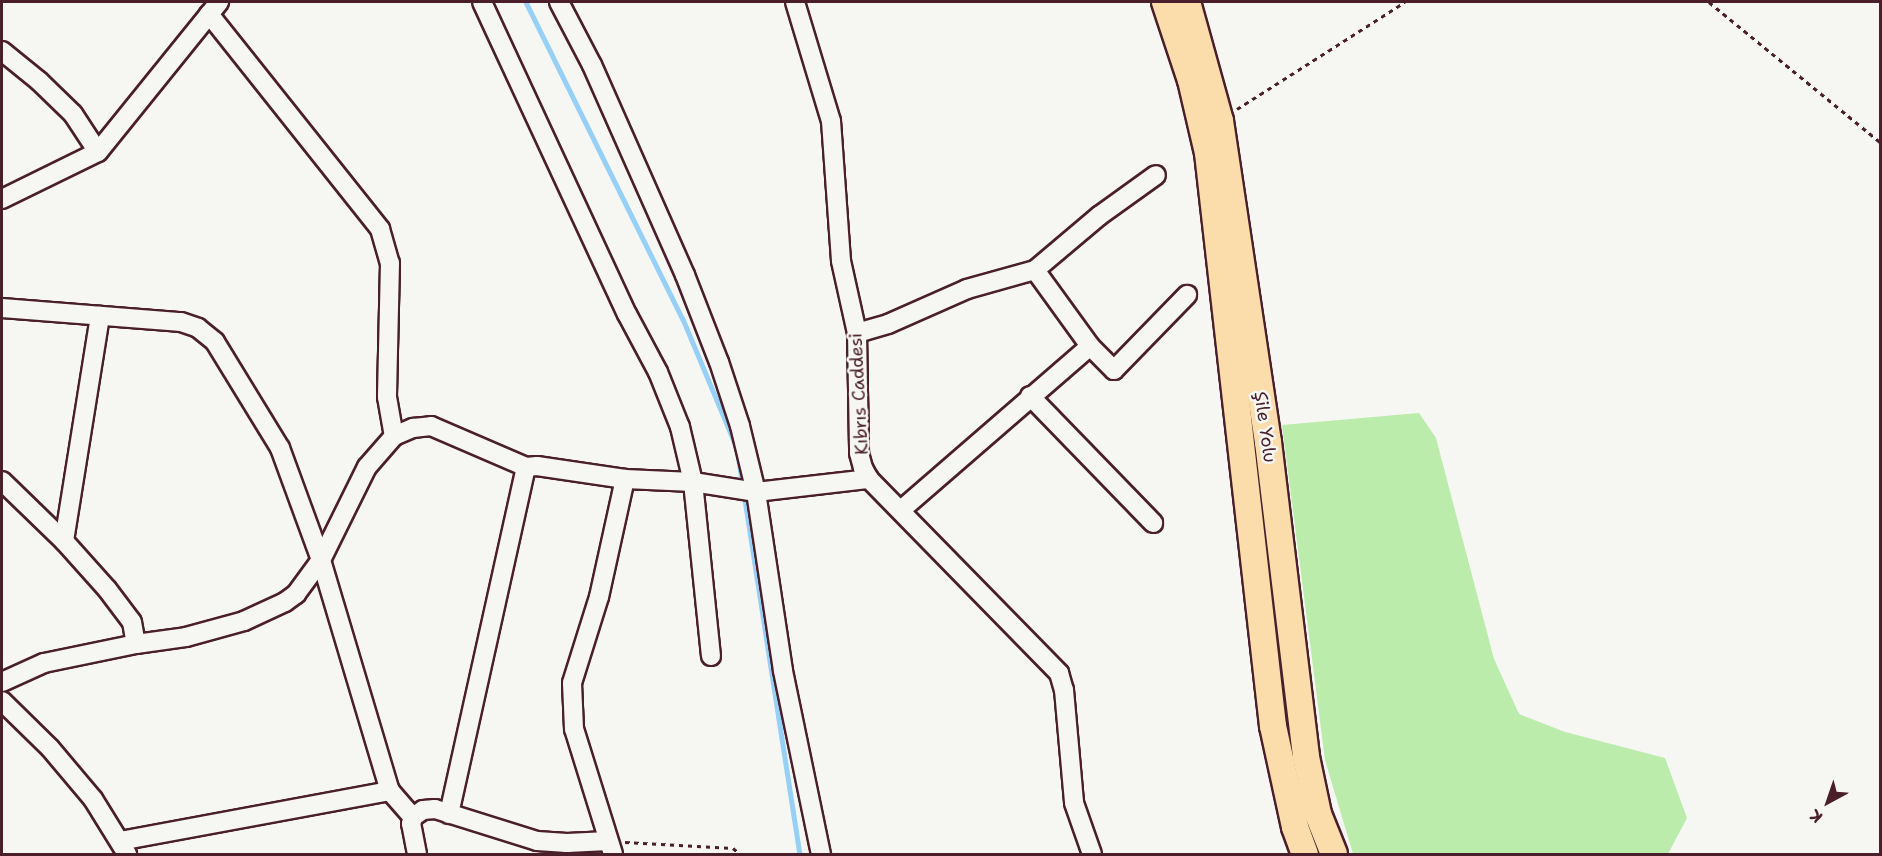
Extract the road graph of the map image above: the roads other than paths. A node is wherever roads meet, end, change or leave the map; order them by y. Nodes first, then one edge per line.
1 (482, 2) edge
2 (559, 2) edge
3 (795, 2) edge
4 (1165, 2) edge
5 (1187, 2) edge
6 (214, 8) edge
7 (2, 51) edge
8 (98, 152) junction
9 (1156, 175) dead end
10 (2, 199) edge
11 (1035, 270) junction
12 (1187, 295) dead end
13 (2, 308) edge
14 (100, 316) junction
15 (857, 333) junction
16 (1090, 346) junction
17 (1030, 396) junction
18 (394, 436) junction
19 (526, 467) junction
20 (624, 479) junction
21 (869, 479) junction
22 (2, 481) edge
23 (693, 482) junction
24 (756, 492) junction
25 (901, 510) junction
26 (1153, 523) dead end
27 (64, 541) junction
28 (321, 560) junction
29 (136, 644) junction
30 (711, 656) dead end
31 (2, 682) edge
32 (2, 701) edge
33 (390, 791) junction
34 (449, 814) junction
35 (412, 817) junction
36 (123, 848) edge
37 (610, 848) edge
38 (417, 855) edge
39 (821, 855) edge
40 (1092, 855) edge
41 (1305, 855) edge
42 (1334, 855) edge

1 - 23 street
2 - 24 street
3 - 15 street, Kıbrıs Caddesi
4 - 41 highway, Şile Yolu
5 - 42 highway, Şile Yolu
6 - 8 street
6 - 18 street
7 - 8 street
8 - 10 street
9 - 11 street
11 - 15 street
11 - 16 street
12 - 16 street
13 - 14 street
14 - 27 street
14 - 28 street
15 - 21 street, Kıbrıs Caddesi
16 - 17 street
17 - 25 street
17 - 26 street
18 - 19 street
18 - 28 street
19 - 20 street
19 - 34 street
20 - 23 street
20 - 37 street
21 - 24 street
21 - 25 street, Kıbrıs Caddesi
22 - 27 street
23 - 24 street
23 - 30 street
24 - 39 street
25 - 40 street, Kıbrıs Caddesi
27 - 29 street
28 - 29 street
28 - 33 street
29 - 31 street
32 - 36 street
33 - 35 street
33 - 36 street
34 - 35 street
34 - 37 street
35 - 38 street

